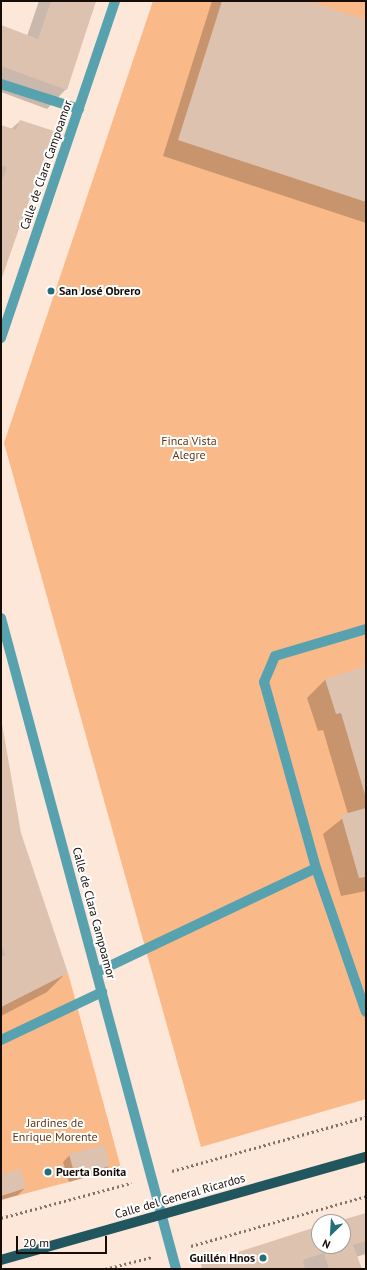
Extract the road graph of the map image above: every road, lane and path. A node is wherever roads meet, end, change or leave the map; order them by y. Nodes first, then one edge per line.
1 (115, 1) edge
2 (1, 84) edge
3 (79, 109) junction
4 (1, 338) edge
5 (1, 618) edge
6 (366, 629) edge
7 (316, 868) junction
8 (97, 972) junction
9 (102, 992) junction
10 (366, 1012) edge
11 (1, 1040) edge
12 (366, 1117) edge
13 (366, 1157) edge
14 (151, 1177) junction
15 (366, 1196) edge
16 (161, 1215) junction
17 (1, 1218) edge
18 (187, 1247) dead end
19 (157, 1256) dead end
20 (1, 1260) edge
21 (105, 1269) edge
22 (176, 1269) edge

1 - 3 street, Calle de Clara Campoamor
2 - 3 street
3 - 4 street, Calle de Clara Campoamor
5 - 8 street, Calle de Clara Campoamor
6 - 7 street
7 - 8 street
7 - 10 street
8 - 9 street, Calle de Clara Campoamor
9 - 11 street
9 - 14 street, Calle de Clara Campoamor
12 - 14 path
13 - 16 main road, Calle del General Ricardos
14 - 16 street, Calle de Clara Campoamor
14 - 17 path
15 - 18 path
16 - 20 main road, Calle del General Ricardos
16 - 22 street, Calle de Clara Campoamor
19 - 21 path

